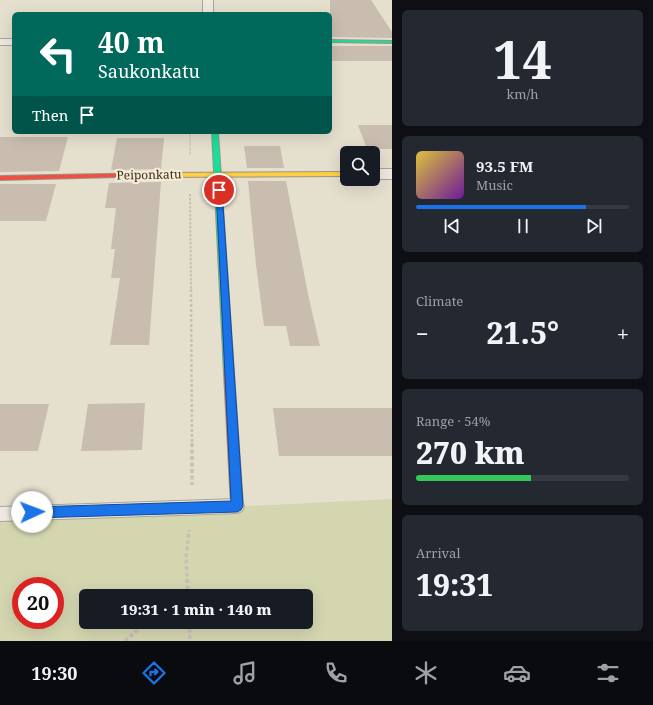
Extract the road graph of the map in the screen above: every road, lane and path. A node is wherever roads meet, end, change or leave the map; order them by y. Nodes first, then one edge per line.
1 (208, 0) edge
2 (208, 12) edge
3 (332, 41) edge
4 (0, 42) edge
5 (12, 42) edge
6 (392, 42) edge
7 (190, 134) edge
8 (215, 134) edge
9 (340, 174) edge
10 (380, 174) edge
11 (392, 174) edge
12 (190, 175) junction
13 (218, 175) junction
14 (0, 178) edge
15 (192, 493) dead end
16 (237, 506) joint
17 (0, 514) edge
18 (190, 523) dead end
19 (187, 589) edge
20 (139, 629) edge
21 (189, 629) edge
22 (125, 641) edge
23 (190, 641) edge

1 - 2 street
3 - 6 street
4 - 5 street
7 - 12 path
8 - 13 street
9 - 13 street, Peiponkatu
10 - 11 street
12 - 13 street, Peiponkatu
12 - 14 street, Peiponkatu
12 - 15 path
13 - 16 street
16 - 17 lane
18 - 19 path
20 - 22 path
21 - 23 path

